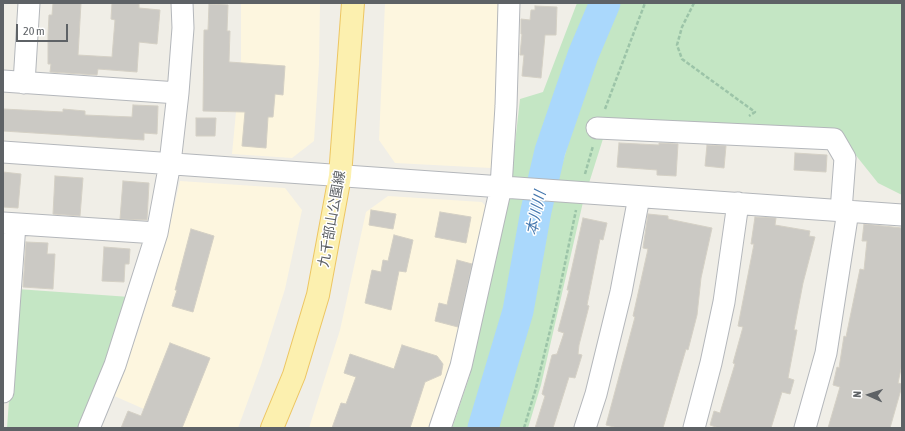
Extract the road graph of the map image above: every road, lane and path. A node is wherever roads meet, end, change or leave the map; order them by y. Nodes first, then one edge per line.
1 (29, 3) edge
2 (182, 3) edge
3 (353, 3) edge
4 (508, 3) edge
5 (645, 3) edge
6 (694, 3) edge
7 (3, 81) edge
8 (24, 83) junction
9 (178, 93) junction
10 (598, 128) junction
11 (719, 134) junction
12 (3, 152) edge
13 (170, 163) junction
14 (340, 176) junction
15 (501, 187) junction
16 (579, 193) junction
17 (639, 197) junction
18 (738, 204) junction
19 (844, 211) junction
20 (902, 215) edge
21 (9, 223) edge
22 (158, 233) junction
23 (3, 392) edge
24 (89, 428) edge
25 (272, 428) edge
26 (440, 428) edge
27 (524, 428) edge
28 (585, 428) edge
29 (694, 428) edge
30 (805, 428) edge

1 - 8 street
2 - 9 street
3 - 14 main road, 九千部山公園線
4 - 15 street
5 - 10 path
6 - 11 path
7 - 8 street
8 - 9 street
9 - 13 street
10 - 11 street
10 - 16 path
11 - 19 street
12 - 13 street
13 - 14 street
13 - 22 street
14 - 15 street
14 - 25 main road, 九千部山公園線
15 - 16 street
15 - 26 street
16 - 17 street
16 - 27 path
17 - 18 street
17 - 28 street
18 - 19 street
18 - 29 street
19 - 20 street
19 - 30 street
21 - 22 street
21 - 23 street
22 - 24 street

